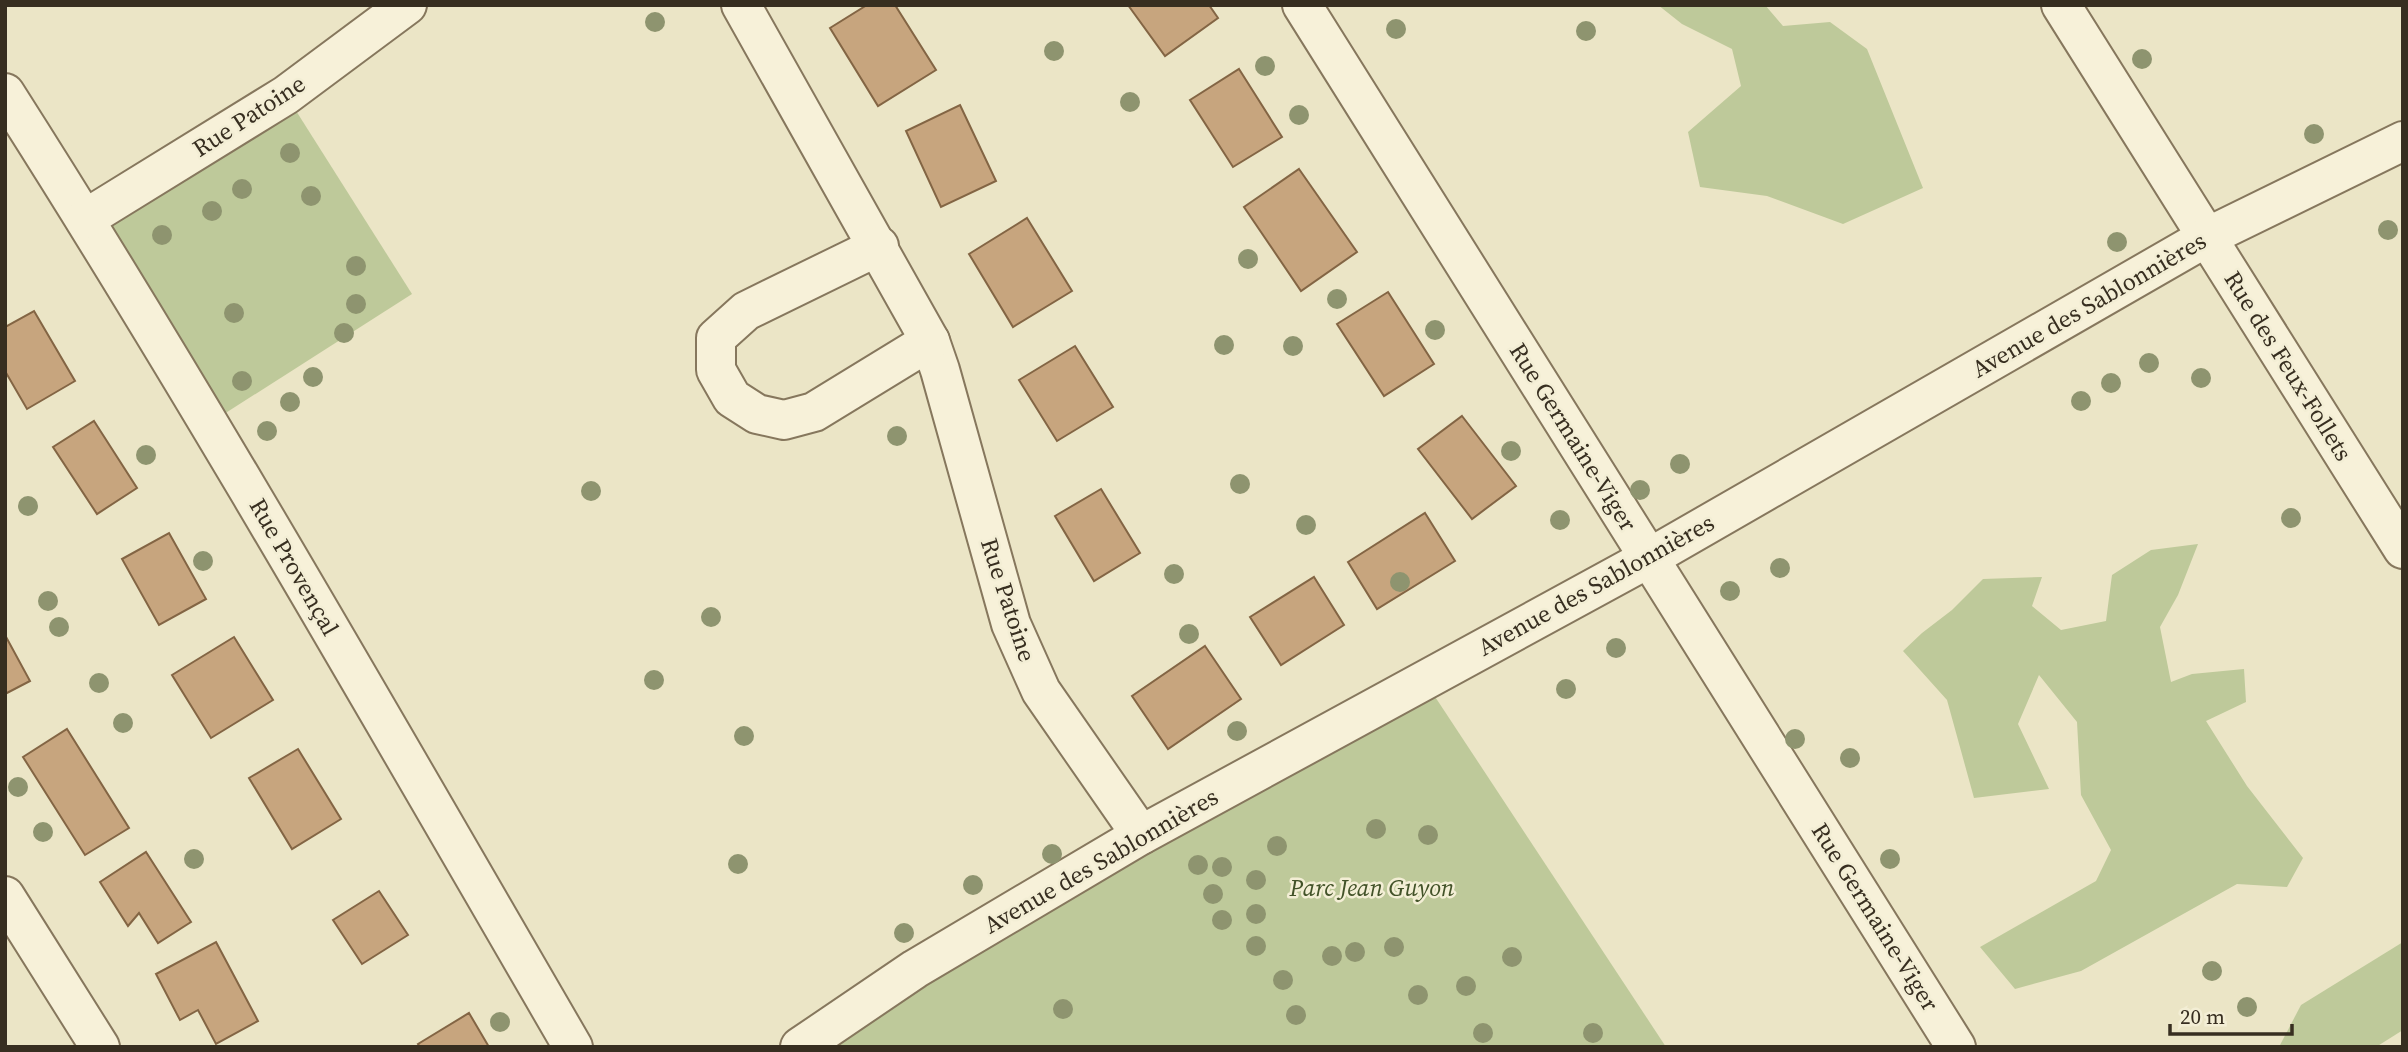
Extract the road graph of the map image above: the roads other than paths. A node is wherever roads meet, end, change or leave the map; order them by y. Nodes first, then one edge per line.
1 (407, 5) edge
2 (741, 5) edge
3 (1302, 5) edge
4 (2061, 5) edge
5 (5, 93) edge
6 (2403, 141) edge
7 (85, 219) junction
8 (2207, 237) junction
9 (879, 246) junction
10 (930, 341) junction
11 (2403, 549) edge
12 (1649, 558) junction
13 (1141, 835) junction
14 (5, 896) edge
15 (100, 1047) edge
16 (573, 1047) edge
17 (800, 1047) edge
18 (1956, 1047) edge

1 - 7 street, Rue Patoine
2 - 9 street, Rue Patoine
3 - 12 street, Rue Germaine-Viger
4 - 8 street, Rue des Feux-Follets
5 - 7 street, Rue Provençal
6 - 8 street, Avenue des Sablonnières
7 - 16 street, Rue Provençal
8 - 11 street, Rue des Feux-Follets
8 - 12 street, Avenue des Sablonnières
9 - 10 street, Rue Patoine
9 - 10 street
10 - 13 street, Rue Patoine
12 - 13 street, Avenue des Sablonnières
12 - 18 street, Rue Germaine-Viger
13 - 17 street, Avenue des Sablonnières
14 - 15 street

